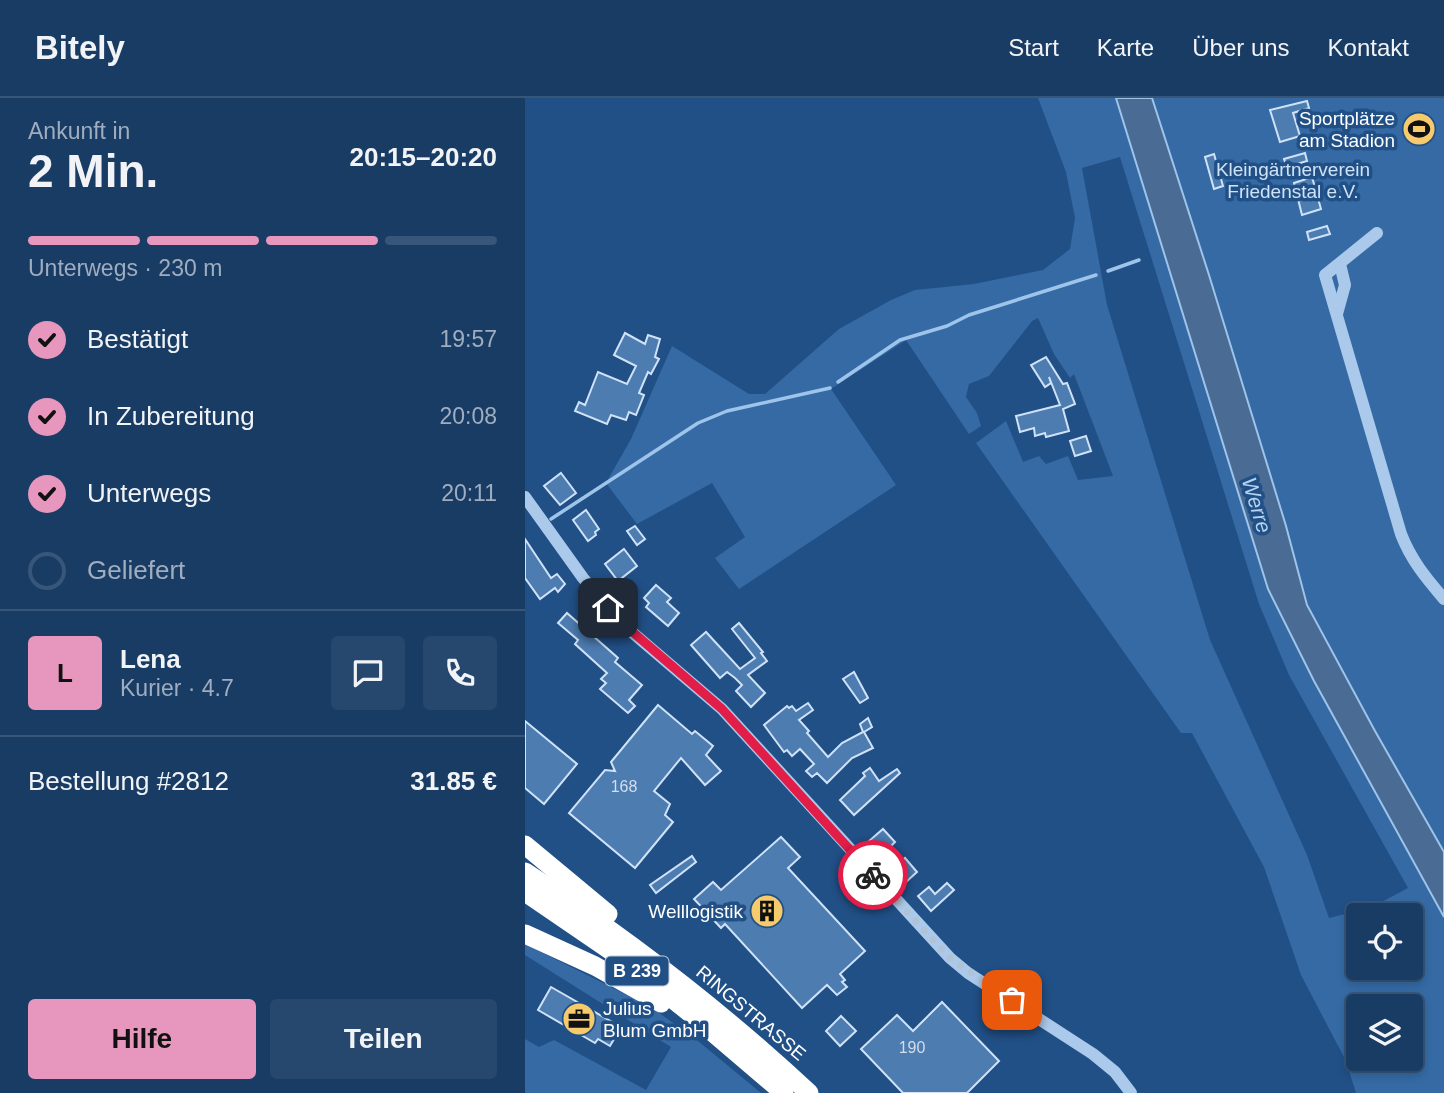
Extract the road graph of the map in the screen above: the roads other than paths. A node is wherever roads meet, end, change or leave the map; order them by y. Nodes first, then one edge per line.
1 (1377, 233) dead end
2 (525, 497) edge
3 (1444, 599) edge
4 (525, 845) edge
5 (525, 872) edge
6 (525, 892) edge
7 (525, 934) edge
8 (667, 972) junction
9 (744, 1058) junction
10 (784, 1093) edge
11 (809, 1093) edge
12 (1132, 1093) edge

1 - 3 street
2 - 12 street
4 - 8 highway
5 - 8 highway, RINGSTRASSE / B 239
6 - 9 highway, RINGSTRASSE / B 239
7 - 9 highway
8 - 11 highway, RINGSTRASSE / B 239
9 - 10 highway, RINGSTRASSE / B 239

